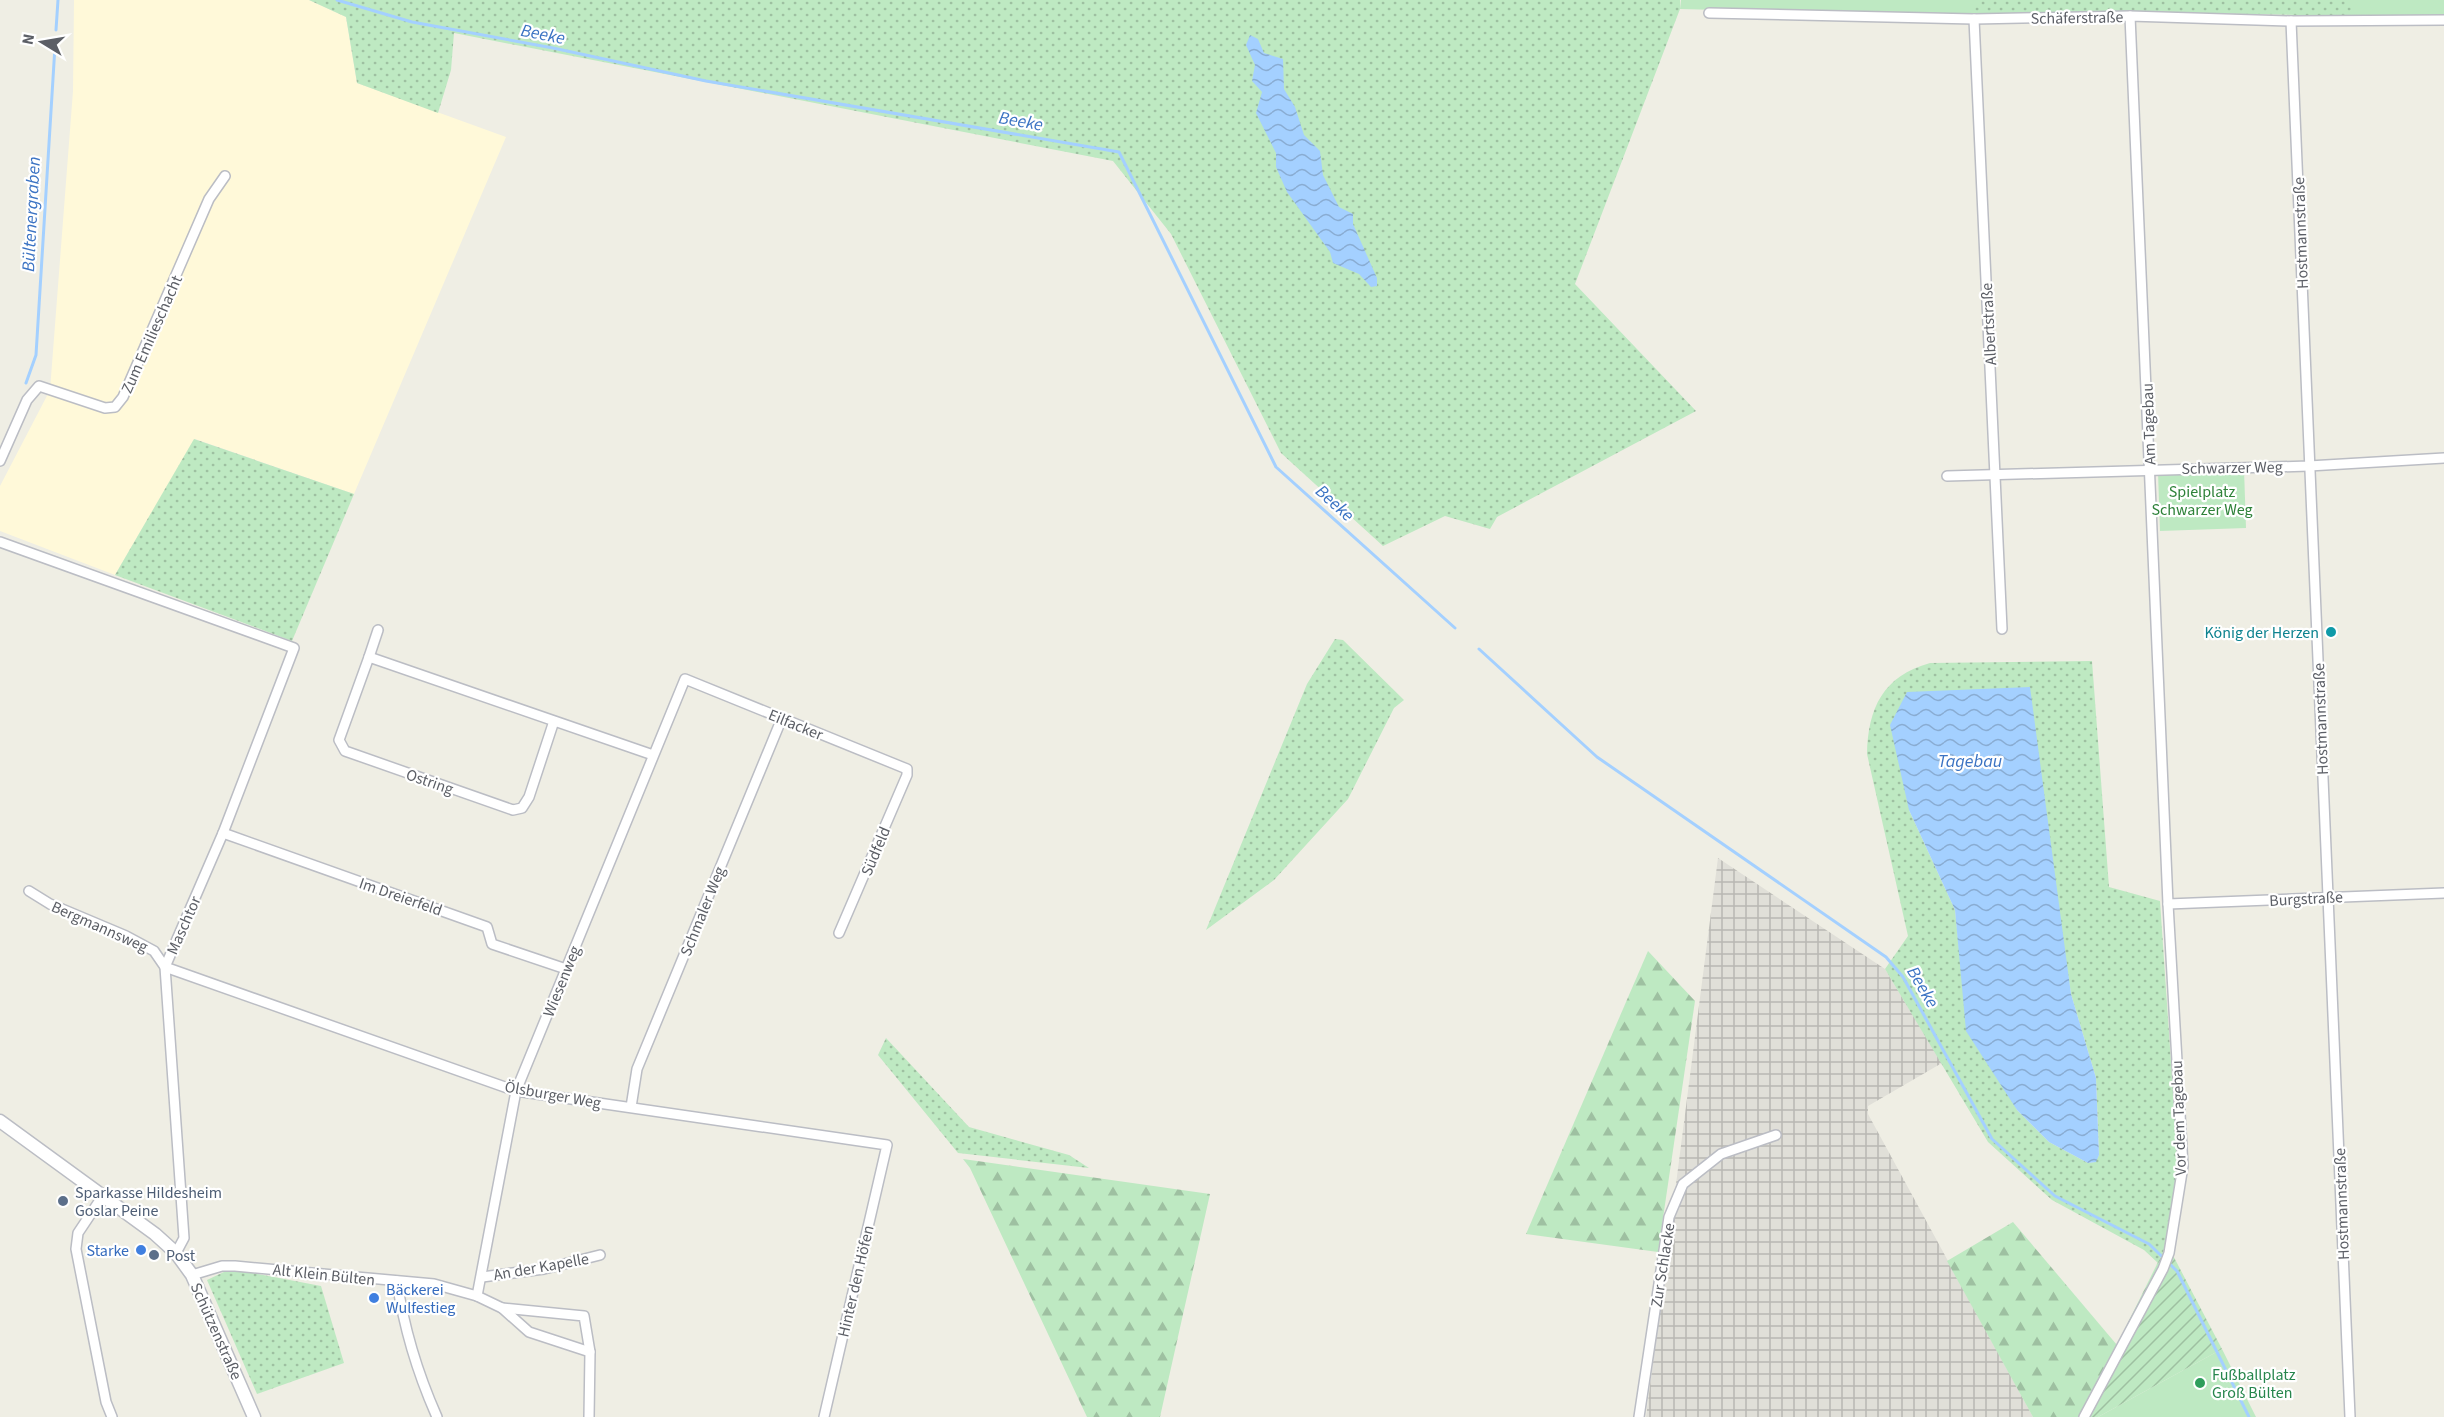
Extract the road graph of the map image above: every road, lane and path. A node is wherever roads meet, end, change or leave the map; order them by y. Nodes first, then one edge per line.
1 (1709, 13) dead end
2 (2130, 16) junction
3 (1974, 19) junction
4 (2444, 20) edge
5 (2291, 21) junction
6 (225, 176) dead end
7 (2444, 458) edge
8 (0, 461) edge
9 (2310, 466) junction
10 (2150, 468) junction
11 (1947, 476) dead end
12 (1995, 476) junction
13 (0, 542) edge
14 (2002, 629) dead end
15 (378, 630) dead end
16 (369, 657) junction
17 (684, 679) joint
18 (782, 718) junction
19 (554, 721) junction
20 (653, 755) junction
21 (907, 769) joint
22 (224, 834) junction
23 (29, 891) dead end
24 (2444, 893) edge
25 (2328, 897) junction
26 (2168, 904) junction
27 (839, 933) dead end
28 (165, 967) junction
29 (566, 969) junction
30 (516, 1090) junction
31 (631, 1107) junction
32 (0, 1121) edge
33 (1776, 1135) dead end
34 (887, 1145) joint
35 (102, 1197) junction
36 (176, 1253) junction
37 (600, 1255) dead end
38 (192, 1275) junction
39 (482, 1277) junction
40 (397, 1281) junction
41 (477, 1296) junction
42 (501, 1308) junction
43 (590, 1352) junction
44 (112, 1417) edge
45 (254, 1417) edge
46 (437, 1417) edge
47 (589, 1417) edge
48 (824, 1417) edge
49 (1639, 1417) edge
50 (2084, 1417) edge
51 (2350, 1417) edge

1 - 3 street, Schäferstraße
2 - 3 street, Schäferstraße
2 - 5 street, Schäferstraße
2 - 10 street, Am Tagebau
3 - 12 street, Albertstraße
4 - 5 street, Schäferstraße
5 - 9 street, Hostmannstraße
6 - 8 street, Zum Emilieschacht
7 - 9 street, Schwarzer Weg
9 - 10 street, Schwarzer Weg
9 - 25 street, Hostmannstraße
10 - 12 street, Schwarzer Weg
10 - 26 street, Am Tagebau
11 - 12 street, Schwarzer Weg
12 - 14 street, Albertstraße
13 - 22 street, Maschtor
15 - 16 street, Ostring
16 - 19 street
16 - 19 street, Ostring
17 - 18 street, Eilfacker
17 - 20 street, Wiesenweg
18 - 21 street, Eilfacker
18 - 31 street, Schmaler Weg
19 - 20 street
20 - 29 street, Wiesenweg
21 - 27 street, Südfeld
22 - 28 street, Maschtor
22 - 29 street, Im Dreierfeld
23 - 28 street, Bergmannsweg
24 - 25 street, Burgstraße
25 - 26 street, Burgstraße
25 - 51 street, Hostmannstraße
26 - 50 street, Vor dem Tagebau
28 - 30 street, Ölsburger Weg
28 - 36 street, Maschtor
29 - 30 street, Wiesenweg
30 - 31 street, Ölsburger Weg
30 - 39 street, Wiesenweg
31 - 34 street, Ölsburger Weg
32 - 35 street, Schützenstraße
33 - 49 street, Zur Schlacke
34 - 48 street, Hinter den Höfen
35 - 36 street, Schützenstraße
35 - 44 street
36 - 38 street, Schützenstraße
37 - 39 street, An der Kapelle
38 - 40 street, Alt Klein Bülten
38 - 45 street, Schützenstraße
39 - 41 street, Wiesenweg
40 - 41 street, Alt Klein Bülten
40 - 46 street
41 - 42 street, Alt Klein Bülten
42 - 43 street, Alt Klein Bülten
42 - 43 street, An der Kapelle
43 - 47 street

